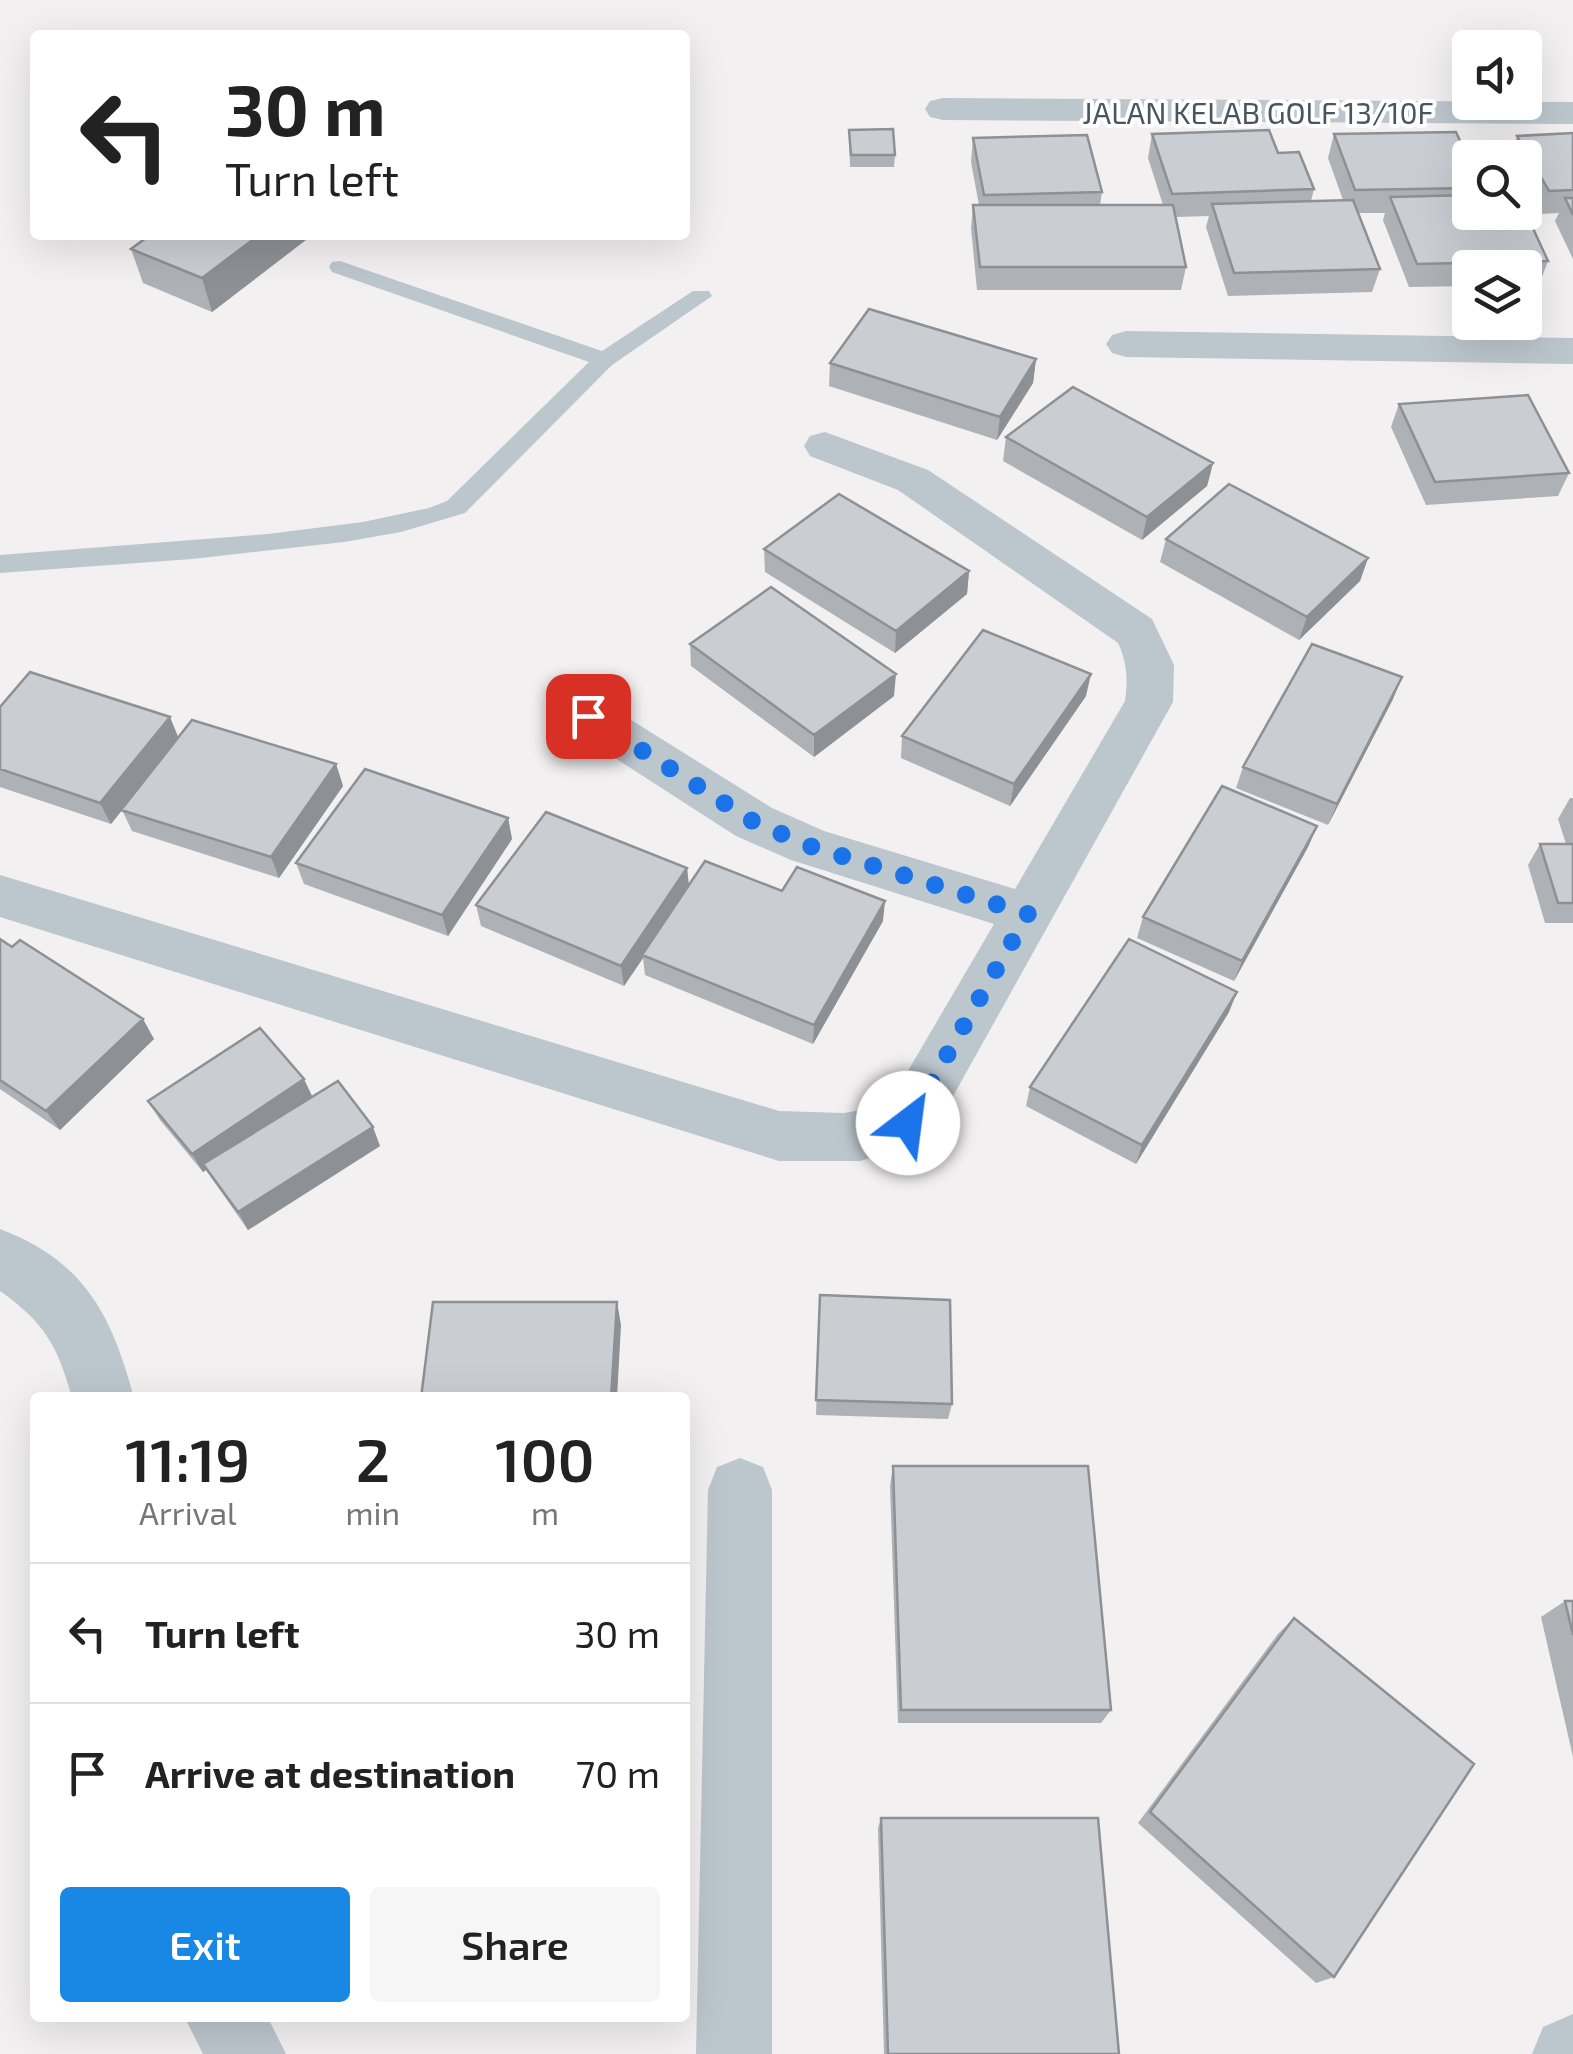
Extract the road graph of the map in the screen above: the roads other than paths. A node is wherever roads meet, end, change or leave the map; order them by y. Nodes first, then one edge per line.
1 (943, 109) dead end
2 (1573, 113) edge
3 (340, 268) dead end
4 (702, 296) dead end
5 (1126, 344) dead end
6 (1573, 351) edge
7 (604, 360) junction
8 (825, 446) dead end
9 (0, 564) edge
10 (588, 716) dead end
11 (0, 896) edge
12 (1028, 914) junction
13 (0, 1256) edge
14 (101, 1392) edge
15 (740, 1490) dead end
16 (225, 2022) edge
17 (248, 2054) edge
18 (734, 2054) edge

1 - 2 street, JALAN KELAB GOLF 13/10F
3 - 7 lane
4 - 7 lane
5 - 6 street
7 - 9 lane
8 - 12 street
10 - 12 street
11 - 12 street
13 - 14 street
15 - 18 street
16 - 17 street

